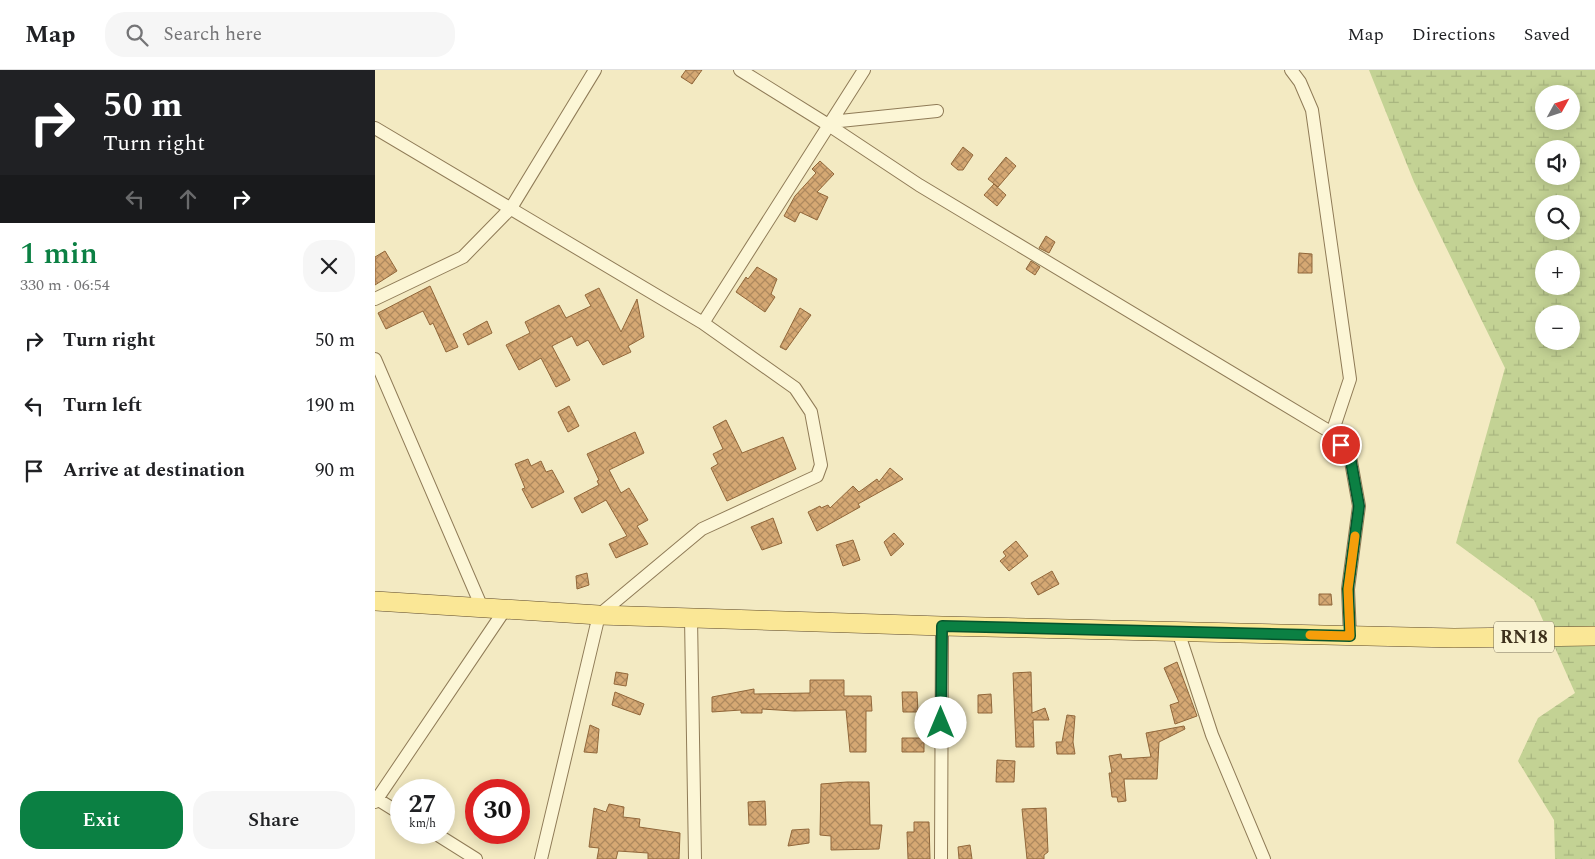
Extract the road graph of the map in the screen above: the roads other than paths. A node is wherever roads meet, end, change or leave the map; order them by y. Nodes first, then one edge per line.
1 (595, 70) edge
2 (740, 70) edge
3 (864, 70) edge
4 (1291, 70) edge
5 (937, 111) dead end
6 (830, 126) junction
7 (375, 128) edge
8 (511, 208) junction
9 (375, 299) edge
10 (703, 323) junction
11 (375, 359) edge
12 (1332, 433) junction
13 (375, 602) edge
14 (483, 610) junction
15 (504, 611) junction
16 (599, 615) junction
17 (691, 618) junction
18 (942, 626) junction
19 (1178, 632) junction
20 (1350, 636) junction
21 (1595, 636) edge
22 (376, 800) edge
23 (390, 808) edge
24 (452, 844) edge
25 (476, 859) edge
26 (541, 859) edge
27 (695, 859) edge
28 (941, 859) edge
29 (1264, 859) edge

1 - 8 street
2 - 6 street
3 - 6 street
4 - 12 street
5 - 6 street
6 - 10 street
6 - 12 street
7 - 8 street
8 - 9 street
8 - 10 street
10 - 16 street
11 - 14 street
12 - 20 street
13 - 14 main road, RN18
14 - 15 main road, RN18
15 - 16 main road, RN18
15 - 22 street
16 - 17 main road, RN18
16 - 26 street
17 - 18 main road, RN18
17 - 27 street
18 - 19 main road, RN18
18 - 28 street
19 - 20 main road, RN18
19 - 29 street
20 - 21 main road, RN18
22 - 23 street
24 - 25 street

